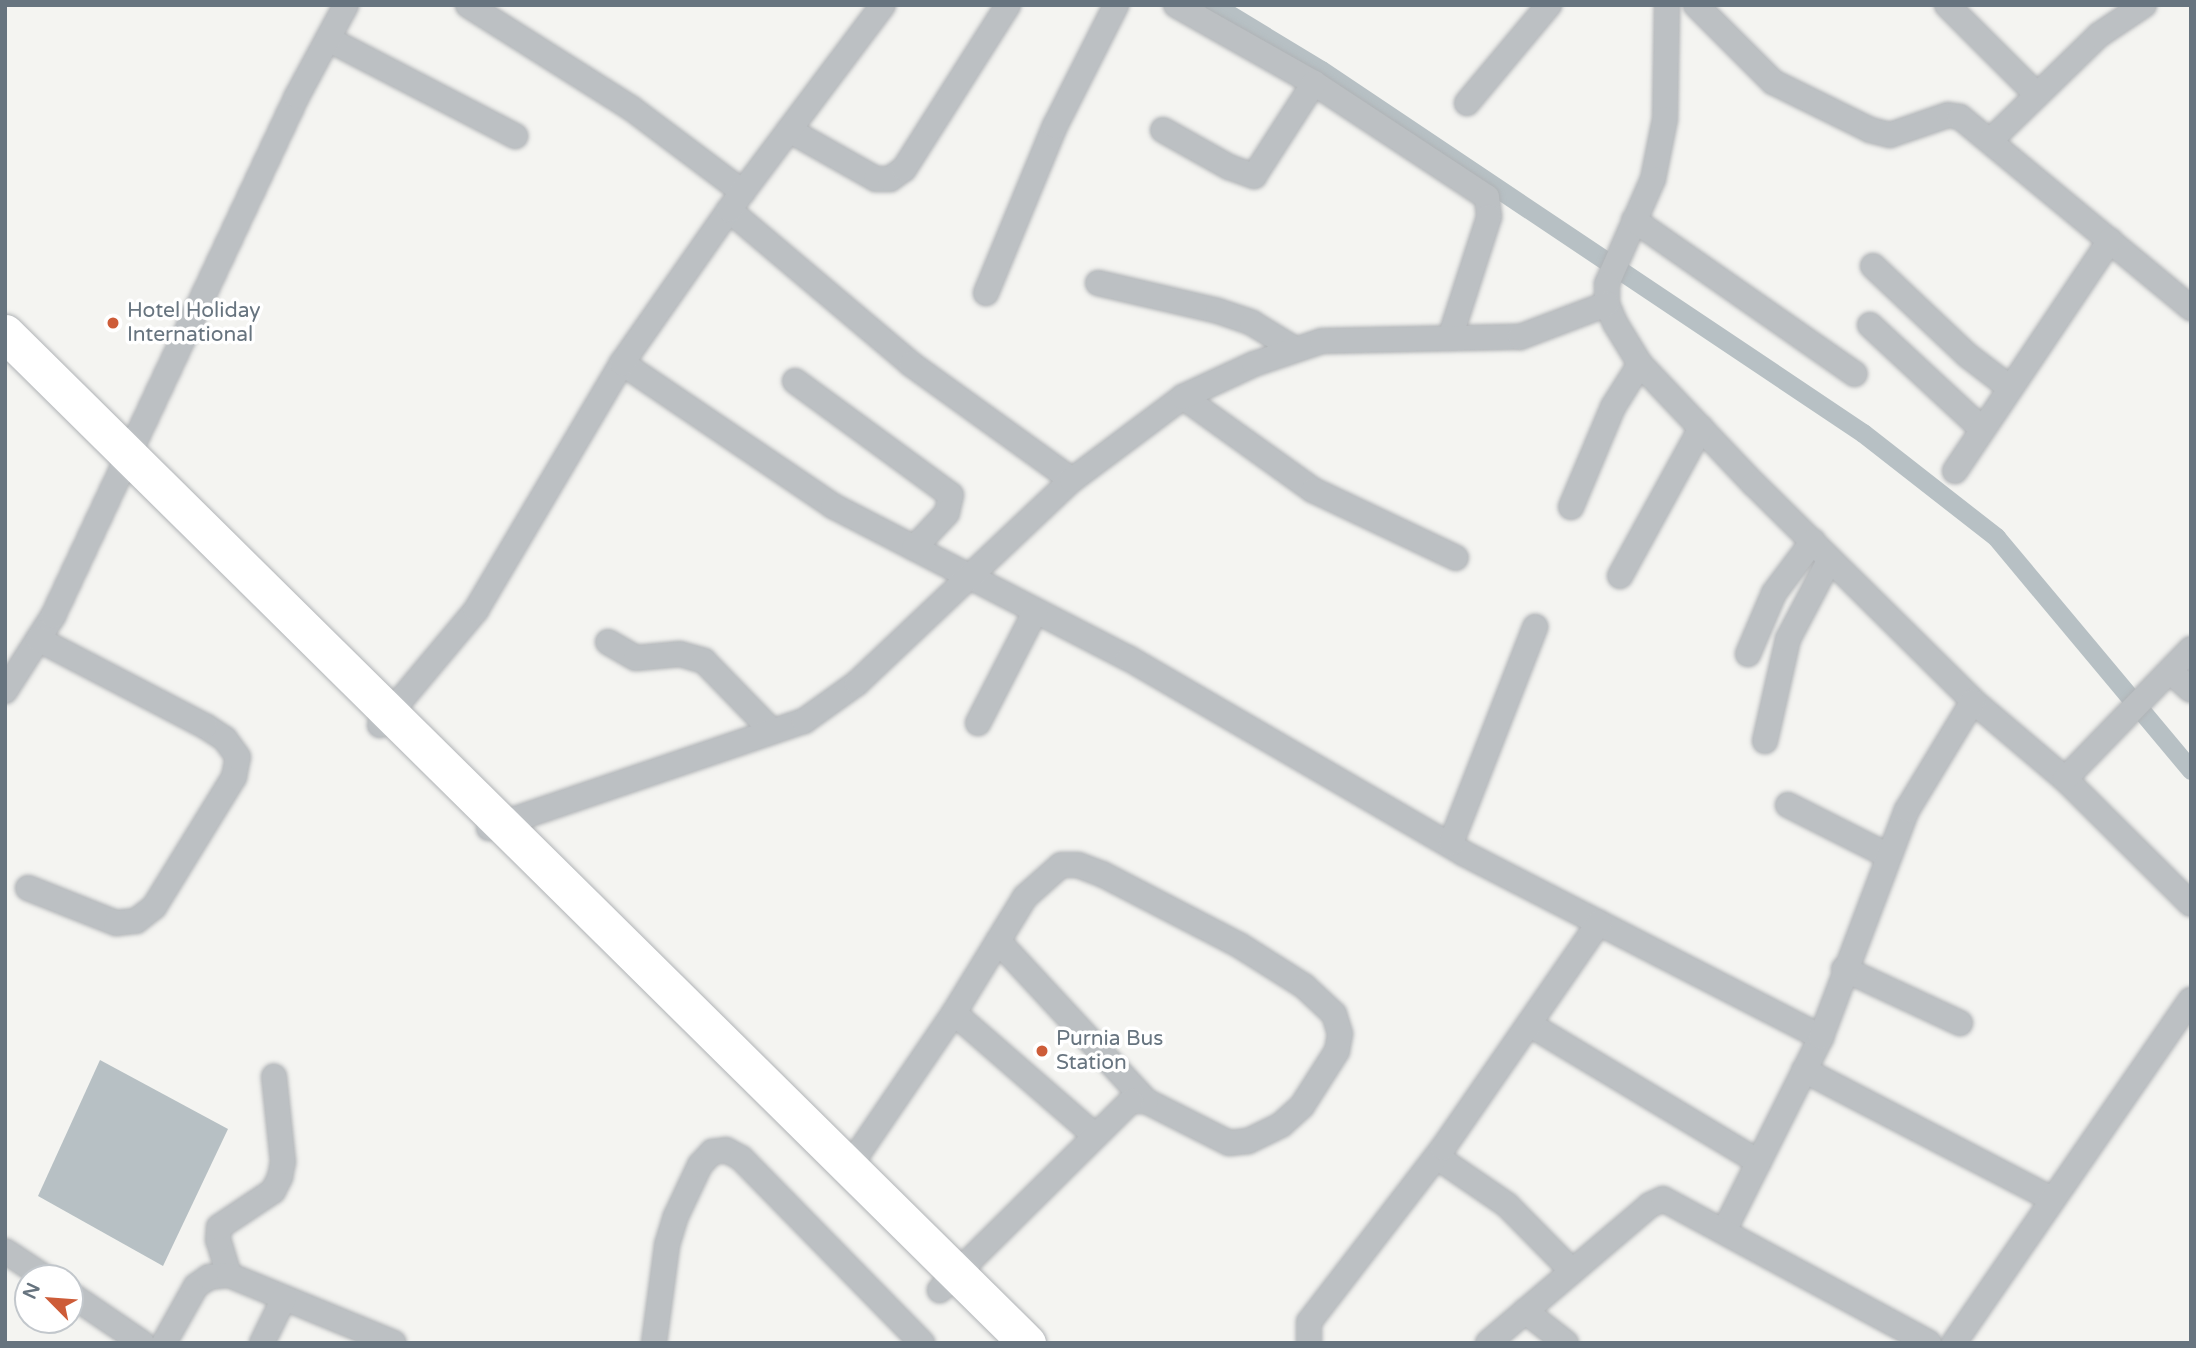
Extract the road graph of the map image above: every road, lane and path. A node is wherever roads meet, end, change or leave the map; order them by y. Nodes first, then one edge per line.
1 (346, 5) edge
2 (468, 5) edge
3 (883, 5) edge
4 (1008, 5) edge
5 (1116, 5) edge
6 (1177, 5) edge
7 (1549, 5) edge
8 (1667, 5) edge
9 (1696, 5) edge
10 (1947, 5) edge
11 (2144, 5) edge
12 (328, 38) junction
13 (1314, 83) junction
14 (2036, 94) junction
15 (1466, 103) dead end
16 (789, 130) junction
17 (1163, 130) dead end
18 (515, 136) dead end
19 (1991, 140) junction
20 (736, 201) junction
21 (1634, 220) junction
22 (2110, 240) junction
23 (1873, 266) dead end
24 (1098, 283) dead end
25 (986, 293) dead end
26 (1607, 294) junction
27 (2191, 308) edge
28 (1870, 325) dead end
29 (5, 333) edge
30 (1450, 338) junction
31 (1293, 348) junction
32 (5, 359) edge
33 (622, 363) junction
34 (1640, 364) junction
35 (1855, 374) dead end
36 (795, 381) dead end
37 (2009, 387) junction
38 (1183, 397) junction
39 (1701, 428) junction
40 (1982, 429) junction
41 (125, 467) junction
42 (1955, 471) dead end
43 (1072, 480) junction
44 (1570, 506) dead end
45 (1813, 541) junction
46 (914, 548) junction
47 (1457, 558) dead end
48 (1830, 559) junction
49 (968, 575) junction
50 (1620, 576) dead end
51 (1035, 612) junction
52 (1535, 627) dead end
53 (38, 639) junction
54 (608, 642) dead end
55 (2191, 649) edge
56 (1748, 654) dead end
57 (2170, 671) junction
58 (2191, 690) edge
59 (5, 691) edge
60 (1973, 701) junction
61 (386, 719) junction
62 (978, 723) dead end
63 (772, 731) junction
64 (1765, 741) dead end
65 (2065, 779) junction
66 (1788, 805) dead end
67 (493, 826) junction
68 (1451, 843) junction
69 (1889, 856) junction
70 (28, 888) dead end
71 (2191, 904) edge
72 (1599, 923) junction
73 (998, 941) junction
74 (1844, 969) junction
75 (2191, 1000) edge
76 (954, 1013) junction
77 (1960, 1023) dead end
78 (1529, 1024) junction
79 (1821, 1037) junction
80 (1804, 1070) junction
81 (274, 1076) dead end
82 (1146, 1101) junction
83 (1093, 1134) junction
84 (1437, 1157) junction
85 (1759, 1162) junction
86 (849, 1167) junction
87 (2050, 1199) junction
88 (1725, 1229) junction
89 (1572, 1271) junction
90 (229, 1275) junction
91 (948, 1282) junction
92 (284, 1298) junction
93 (84, 1304) edge
94 (1525, 1311) junction
95 (1304, 1340) edge
96 (142, 1343) edge
97 (164, 1343) edge
98 (262, 1343) edge
99 (394, 1343) edge
100 (654, 1343) edge
101 (922, 1343) edge
102 (992, 1343) edge
103 (1027, 1343) edge
104 (1488, 1343) edge
105 (1566, 1343) edge
106 (1929, 1343) edge
107 (1954, 1343) edge

1 - 12 street
2 - 20 street
3 - 16 street
4 - 16 street
5 - 25 street
6 - 13 street
7 - 15 street
8 - 21 street
9 - 19 street
10 - 14 street
11 - 14 street
12 - 18 street
12 - 41 street
13 - 17 street
13 - 30 street
14 - 19 street
16 - 20 street
19 - 22 street
20 - 33 street
20 - 43 street
21 - 26 street
21 - 35 street
22 - 27 street
22 - 37 street
23 - 37 street
24 - 31 street
26 - 30 street
26 - 34 street
28 - 40 street
29 - 41 highway
30 - 31 street
31 - 38 street
32 - 41 highway
33 - 46 street
33 - 61 street
34 - 39 street
34 - 44 street
36 - 46 street
37 - 40 street
38 - 43 street
38 - 47 street
39 - 45 street
39 - 50 street
40 - 42 street
41 - 53 street
41 - 61 highway
43 - 49 street
45 - 48 street
45 - 56 street
46 - 49 street
48 - 60 street
48 - 64 street
49 - 51 street
49 - 63 street
51 - 62 street
51 - 68 street
52 - 68 street
53 - 59 street
53 - 70 street
54 - 63 street
55 - 57 street
57 - 58 street
57 - 65 street
60 - 65 street
60 - 69 street
61 - 67 highway
63 - 67 street
65 - 71 street
66 - 69 street
67 - 86 highway
67 - 91 highway
68 - 72 street
69 - 74 street
72 - 78 street
72 - 79 street
73 - 76 street
73 - 82 street
73 - 82 street
74 - 77 street
74 - 79 street
75 - 87 street
76 - 83 street
76 - 86 street
78 - 84 street
78 - 85 street
79 - 80 street
80 - 85 street
80 - 87 street
81 - 90 street
82 - 83 street
83 - 91 street
84 - 89 street
84 - 95 street
85 - 88 street
86 - 91 highway
87 - 107 street
88 - 89 street
88 - 106 street
89 - 94 street
90 - 92 street
90 - 97 street
91 - 102 highway
91 - 103 highway
92 - 98 street
92 - 99 street
93 - 96 street
94 - 104 street
94 - 105 street
100 - 101 street

